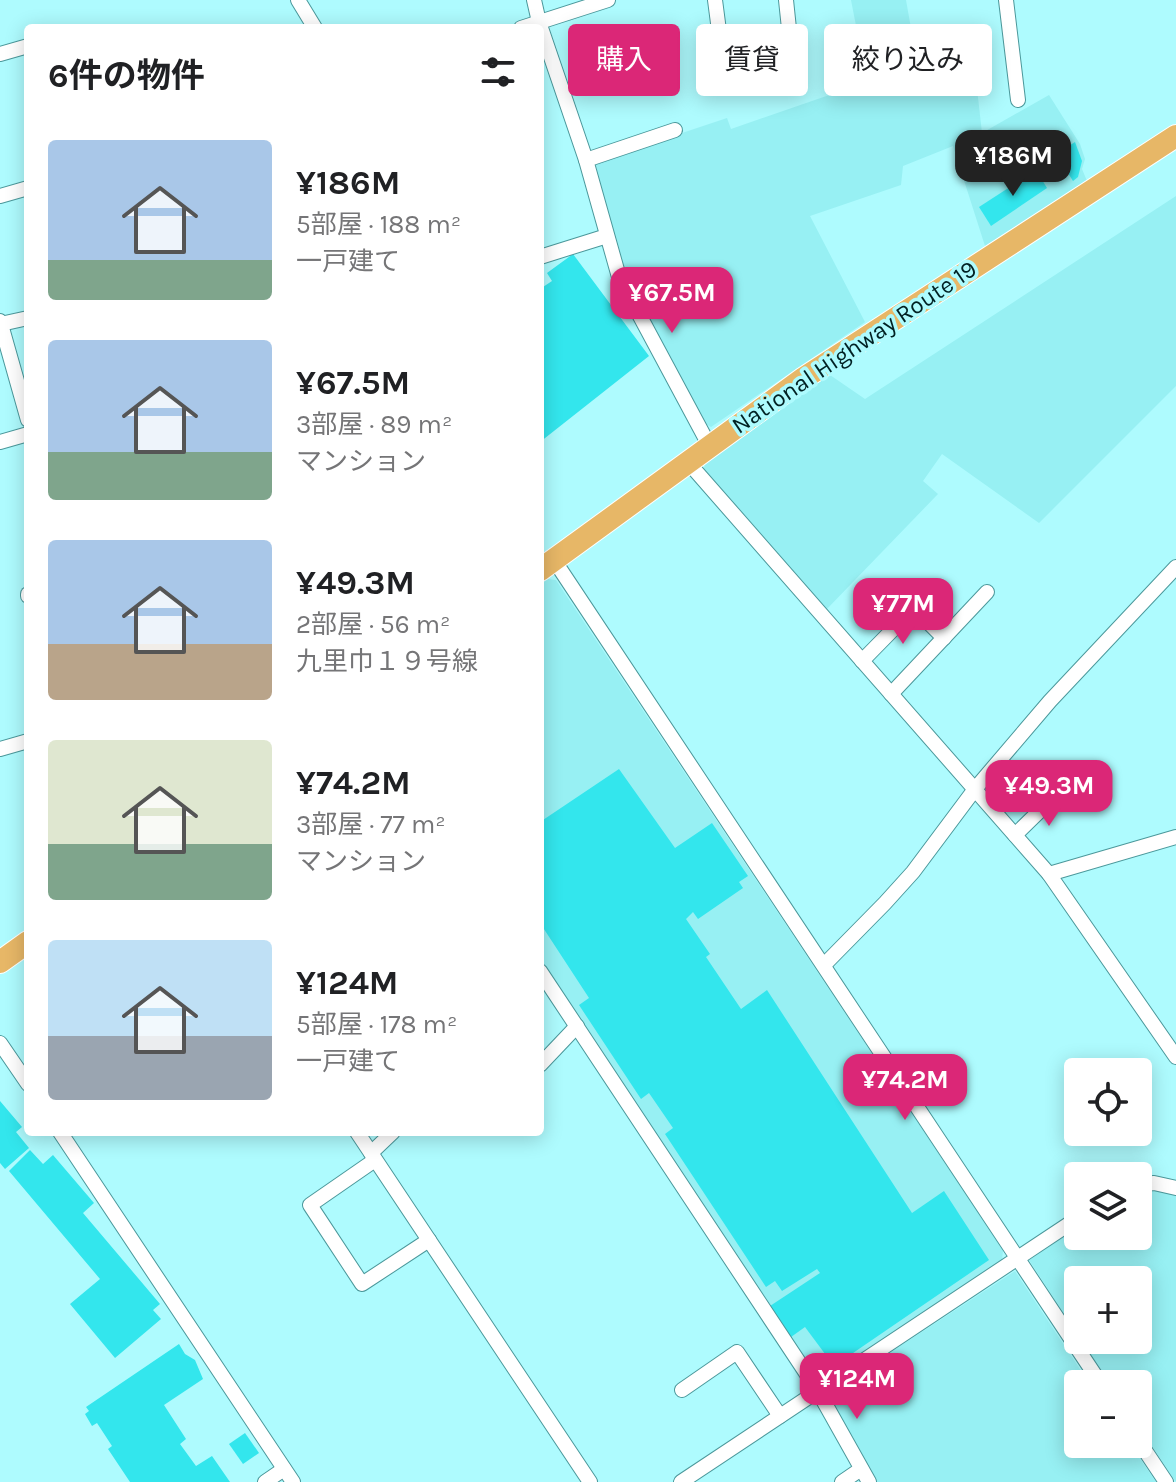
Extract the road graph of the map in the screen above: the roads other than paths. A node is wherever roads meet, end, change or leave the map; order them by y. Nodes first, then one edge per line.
1 (298, 0) edge
2 (534, 0) edge
3 (608, 0) edge
4 (715, 0) edge
5 (786, 0) edge
6 (1006, 0) edge
7 (539, 22) junction
8 (313, 24) edge
9 (533, 24) edge
10 (718, 24) edge
11 (789, 24) edge
12 (544, 37) edge
13 (24, 47) edge
14 (0, 54) edge
15 (1018, 100) dead end
16 (675, 130) dead end
17 (1176, 136) edge
18 (586, 160) junction
19 (24, 189) edge
20 (0, 196) edge
21 (607, 236) junction
22 (544, 256) edge
23 (24, 319) edge
24 (0, 323) edge
25 (7, 371) edge
26 (24, 411) edge
27 (24, 435) edge
28 (0, 442) edge
29 (709, 445) junction
30 (687, 461) junction
31 (547, 565) edge
32 (1176, 567) edge
33 (987, 592) dead end
34 (944, 638) junction
35 (862, 661) junction
36 (891, 694) junction
37 (24, 742) edge
38 (0, 749) edge
39 (975, 789) junction
40 (1056, 795) dead end
41 (1015, 835) junction
42 (1176, 837) edge
43 (1049, 874) junction
44 (24, 945) edge
45 (0, 962) edge
46 (824, 965) junction
47 (544, 977) edge
48 (577, 1026) junction
49 (0, 1043) edge
50 (1176, 1057) edge
51 (544, 1061) edge
52 (24, 1078) edge
53 (63, 1136) edge
54 (360, 1136) edge
55 (390, 1136) edge
56 (373, 1157) junction
57 (1152, 1183) edge
58 (1176, 1188) edge
59 (1064, 1227) edge
60 (429, 1240) junction
61 (1017, 1258) junction
62 (1092, 1370) edge
63 (682, 1390) dead end
64 (818, 1391) junction
65 (780, 1416) junction
66 (1150, 1458) edge
67 (284, 1469) junction
68 (865, 1476) edge
69 (265, 1482) edge
70 (293, 1482) edge
71 (590, 1482) edge
72 (681, 1482) edge
73 (842, 1482) edge
74 (1166, 1482) edge

1 - 8 street
2 - 7 street
3 - 7 street
4 - 10 street
5 - 11 street
6 - 15 street
7 - 9 street
12 - 18 street
13 - 14 street
16 - 18 street
17 - 29 highway, National Highway Route 19
18 - 21 street
19 - 20 street
21 - 22 street
21 - 29 street
23 - 24 street
24 - 25 street
25 - 26 street
27 - 28 street
29 - 30 highway, National Highway Route 19
30 - 31 highway, National Highway Route 19
30 - 35 street
31 - 46 street
32 - 39 street
33 - 34 street
34 - 35 street
34 - 36 street
35 - 36 street
36 - 39 street
37 - 38 street
39 - 41 street
39 - 46 street
40 - 41 street
41 - 43 street
42 - 43 street
43 - 50 street
44 - 45 highway
46 - 61 street
47 - 48 street
48 - 51 street
48 - 64 street
49 - 52 street
53 - 67 street
54 - 56 street
55 - 56 street
56 - 60 street
56 - 60 street
57 - 58 street
59 - 61 street
60 - 71 street
61 - 62 street
61 - 64 street
63 - 65 street
64 - 65 street
64 - 68 street
65 - 72 street
66 - 74 street
67 - 69 street
67 - 70 street
68 - 73 street

